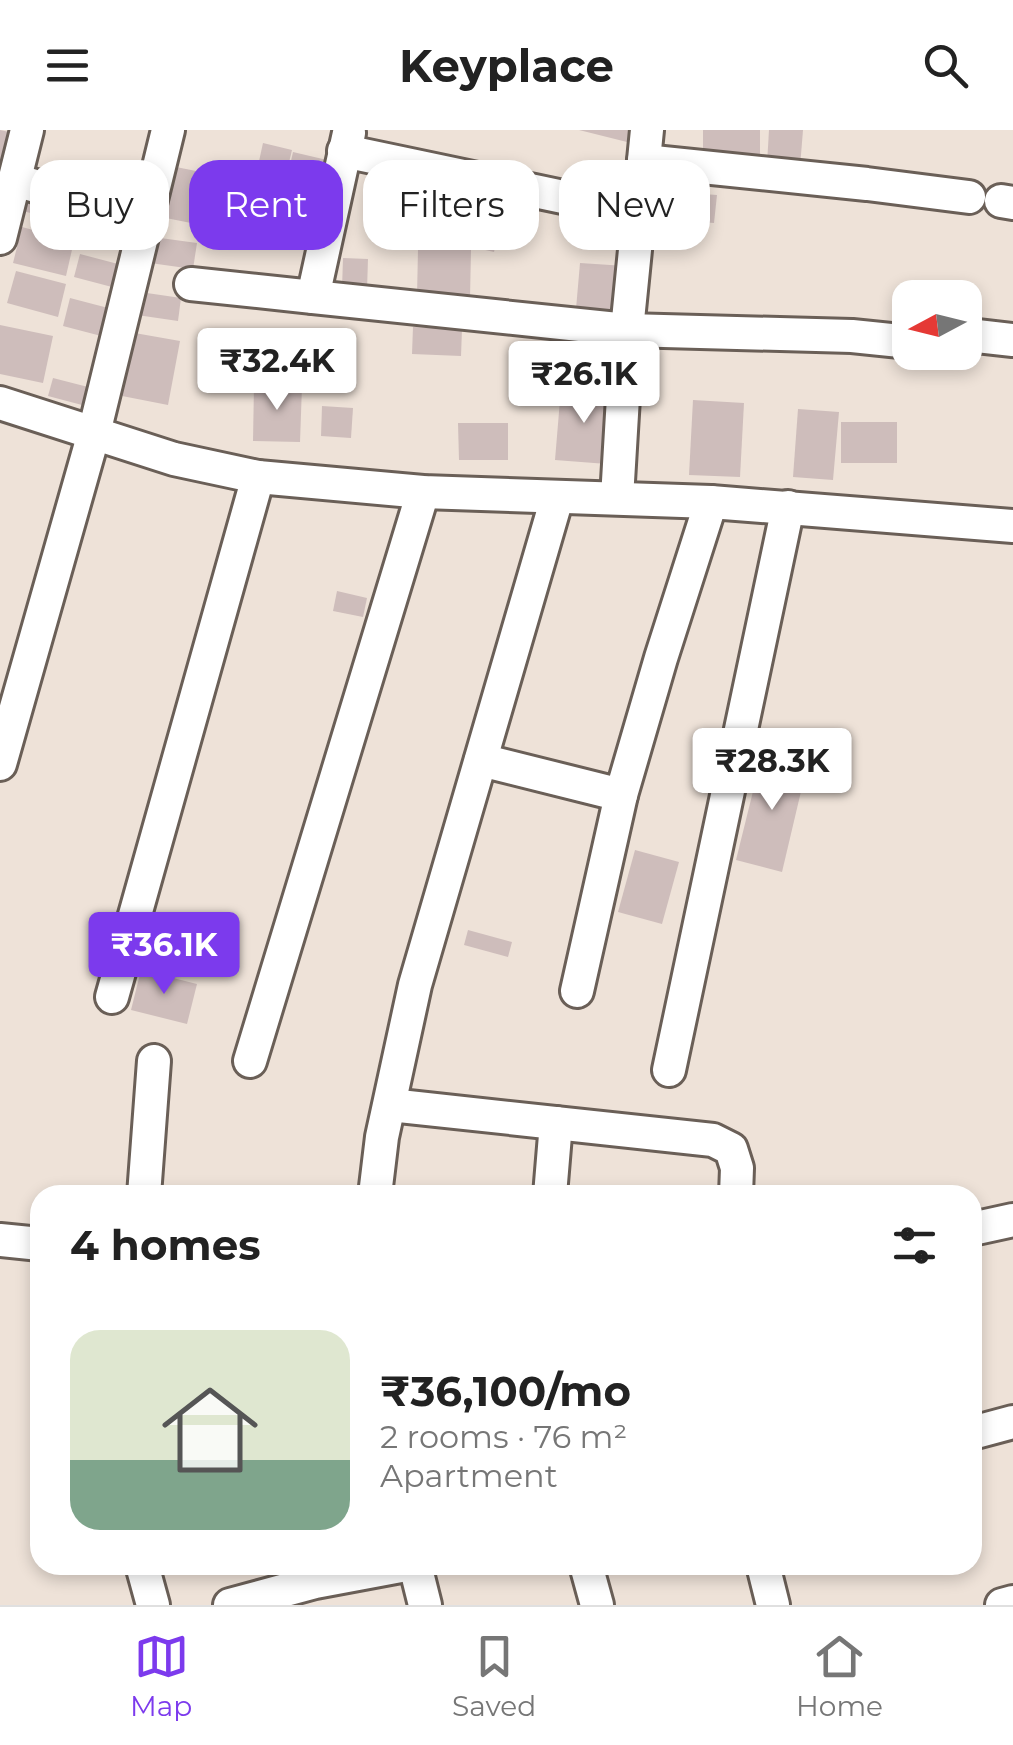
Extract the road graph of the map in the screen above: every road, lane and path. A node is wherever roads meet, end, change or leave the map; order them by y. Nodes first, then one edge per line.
1 (27, 130) edge
2 (168, 130) edge
3 (347, 141) edge
4 (646, 146) edge
5 (161, 160) edge
6 (15, 180) junction
7 (30, 184) edge
8 (559, 193) edge
9 (994, 200) edge
10 (0, 238) edge
11 (138, 250) edge
12 (635, 250) edge
13 (191, 284) dead end
14 (312, 297) junction
15 (627, 330) junction
16 (982, 337) edge
17 (892, 340) edge
18 (1013, 340) edge
19 (0, 403) edge
20 (94, 433) junction
21 (258, 477) junction
22 (424, 492) junction
23 (557, 498) junction
24 (617, 498) junction
25 (711, 502) junction
26 (788, 507) junction
27 (1013, 526) edge
28 (481, 760) junction
29 (0, 764) edge
30 (621, 795) junction
31 (577, 991) dead end
32 (112, 997) dead end
33 (154, 1061) dead end
34 (250, 1061) dead end
35 (670, 1070) dead end
36 (390, 1105) junction
37 (556, 1123) junction
38 (145, 1185) edge
39 (375, 1185) edge
40 (551, 1185) edge
41 (736, 1185) edge
42 (1013, 1220) edge
43 (982, 1227) edge
44 (0, 1240) edge
45 (30, 1243) edge
46 (1013, 1422) edge
47 (982, 1430) edge
48 (145, 1575) edge
49 (311, 1575) edge
50 (418, 1575) edge
51 (589, 1575) edge
52 (766, 1575) edge
53 (1013, 1602) edge
54 (153, 1605) edge
55 (230, 1605) edge
56 (425, 1605) edge
57 (597, 1605) edge
58 (773, 1605) edge
59 (1002, 1605) edge

1 - 6 street
2 - 5 street
3 - 8 street
3 - 14 street
4 - 9 street
6 - 7 street
6 - 10 street
11 - 20 street
12 - 15 street
13 - 14 street
14 - 15 street
15 - 17 street
15 - 24 street
16 - 18 street
19 - 20 street
20 - 21 street
20 - 29 street
21 - 22 street
21 - 32 street
22 - 23 street
22 - 34 street
23 - 24 street
23 - 28 street
24 - 25 street
25 - 26 street
25 - 30 street
26 - 27 street
26 - 35 street
28 - 30 street
28 - 36 street
30 - 31 street
33 - 38 street
36 - 37 street
36 - 39 street
37 - 40 street
37 - 41 street
42 - 43 street
44 - 45 street
46 - 47 street
48 - 54 street
49 - 55 street
50 - 56 street
51 - 57 street
52 - 58 street
53 - 59 street

